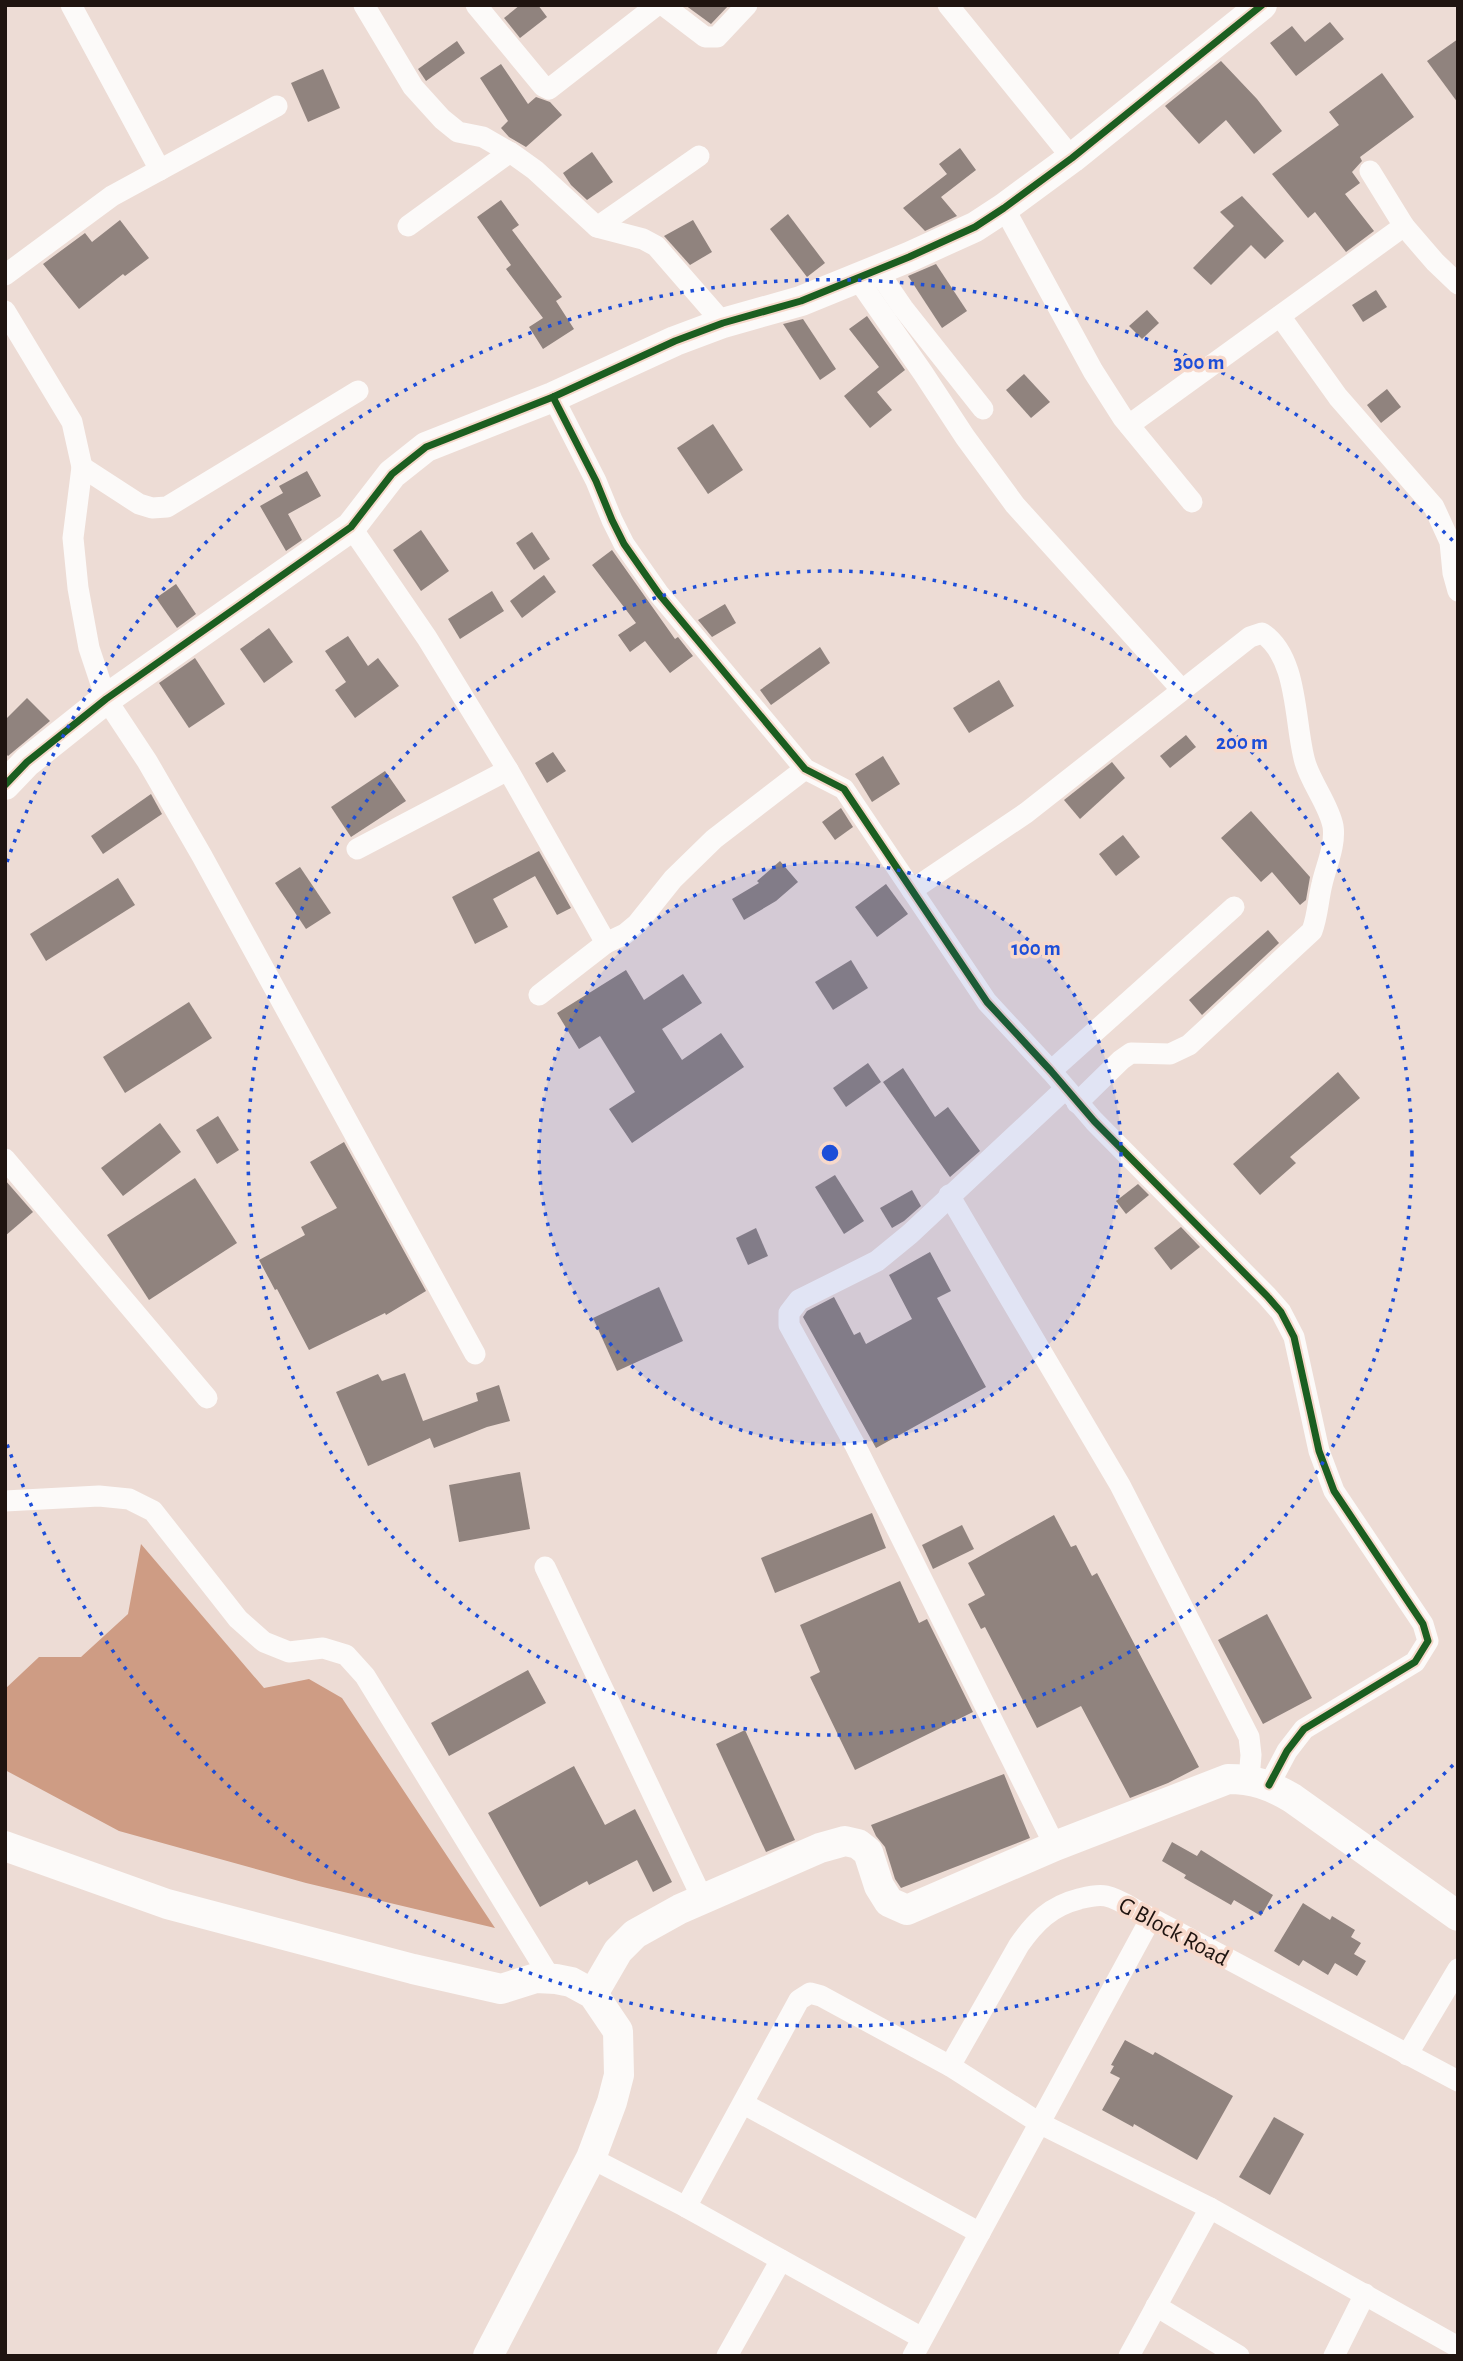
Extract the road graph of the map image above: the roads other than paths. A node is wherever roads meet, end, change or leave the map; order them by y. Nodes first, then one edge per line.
1 (71, 5) edge
2 (364, 5) edge
3 (476, 5) edge
4 (657, 5) edge
5 (663, 5) edge
6 (747, 5) edge
7 (948, 5) edge
8 (1262, 5) edge
9 (277, 106) dead end
10 (510, 152) junction
11 (699, 156) dead end
12 (1072, 158) junction
13 (160, 170) junction
14 (1370, 171) dead end
15 (1004, 208) junction
16 (408, 226) dead end
17 (1404, 226) junction
18 (597, 227) junction
19 (867, 274) junction
20 (5, 275) edge
21 (1458, 284) edge
22 (1280, 316) junction
23 (7, 317) edge
24 (723, 323) junction
25 (358, 391) dead end
26 (553, 397) junction
27 (984, 409) dead end
28 (1129, 425) junction
29 (82, 467) junction
30 (1192, 502) dead end
31 (351, 527) junction
32 (1458, 591) edge
33 (1182, 690) junction
34 (106, 699) junction
35 (805, 769) junction
36 (508, 770) junction
37 (5, 785) edge
38 (357, 849) dead end
39 (912, 890) junction
40 (1234, 907) dead end
41 (606, 943) junction
42 (539, 995) dead end
43 (1051, 1071) junction
44 (1071, 1096) junction
45 (5, 1159) edge
46 (949, 1195) junction
47 (475, 1354) dead end
48 (207, 1398) dead end
49 (5, 1501) edge
50 (545, 1567) dead end
51 (1259, 1782) junction
52 (5, 1846) edge
53 (1055, 1846) junction
54 (703, 1900) junction
55 (1458, 1916) edge
56 (1151, 1918) junction
57 (1458, 1969) edge
58 (551, 1979) junction
59 (593, 1994) junction
60 (1407, 2055) junction
61 (950, 2066) junction
62 (1458, 2081) edge
63 (744, 2104) junction
64 (1041, 2124) junction
65 (591, 2158) junction
66 (686, 2207) junction
67 (1210, 2208) junction
68 (980, 2233) junction
69 (781, 2260) junction
70 (1365, 2294) junction
71 (1156, 2306) junction
72 (917, 2347) edge
73 (1458, 2347) edge
74 (488, 2356) edge
75 (727, 2356) edge
76 (1129, 2356) edge
77 (1239, 2356) edge
78 (1334, 2356) edge

1 - 13 street
2 - 10 street
3 - 4 street
5 - 6 street
7 - 12 street
8 - 12 street
9 - 13 street
10 - 16 street
10 - 18 street
11 - 18 street
12 - 15 street
13 - 20 street
14 - 17 street
15 - 19 street
15 - 28 street
17 - 21 street
17 - 22 street
18 - 24 street
19 - 24 street
19 - 27 street
19 - 33 street
22 - 28 street
22 - 32 street
23 - 29 street
24 - 26 street
25 - 29 street
26 - 31 street
26 - 35 street
28 - 30 street
29 - 34 street
31 - 34 street
31 - 36 street
33 - 39 street
33 - 44 street
34 - 37 street
34 - 47 street
35 - 39 street
35 - 41 street
36 - 38 street
36 - 41 street
39 - 43 street
40 - 43 street
41 - 42 street
43 - 44 street
44 - 46 street
44 - 51 street
45 - 48 street
46 - 51 street
46 - 53 street
49 - 58 street
50 - 54 street
51 - 53 street
51 - 55 street
52 - 58 street
53 - 54 street
54 - 59 street
56 - 60 street, G Block Road
56 - 61 street, G Block Road
56 - 64 street
57 - 60 street
58 - 59 street
59 - 65 street
60 - 62 street, G Block Road
61 - 63 street
61 - 64 street
63 - 66 street
63 - 68 street
64 - 67 street
64 - 68 street
65 - 66 street
65 - 74 street
66 - 69 street
67 - 70 street
67 - 71 street
68 - 72 street
69 - 72 street
69 - 75 street
70 - 73 street
70 - 78 street
71 - 76 street
71 - 77 street

